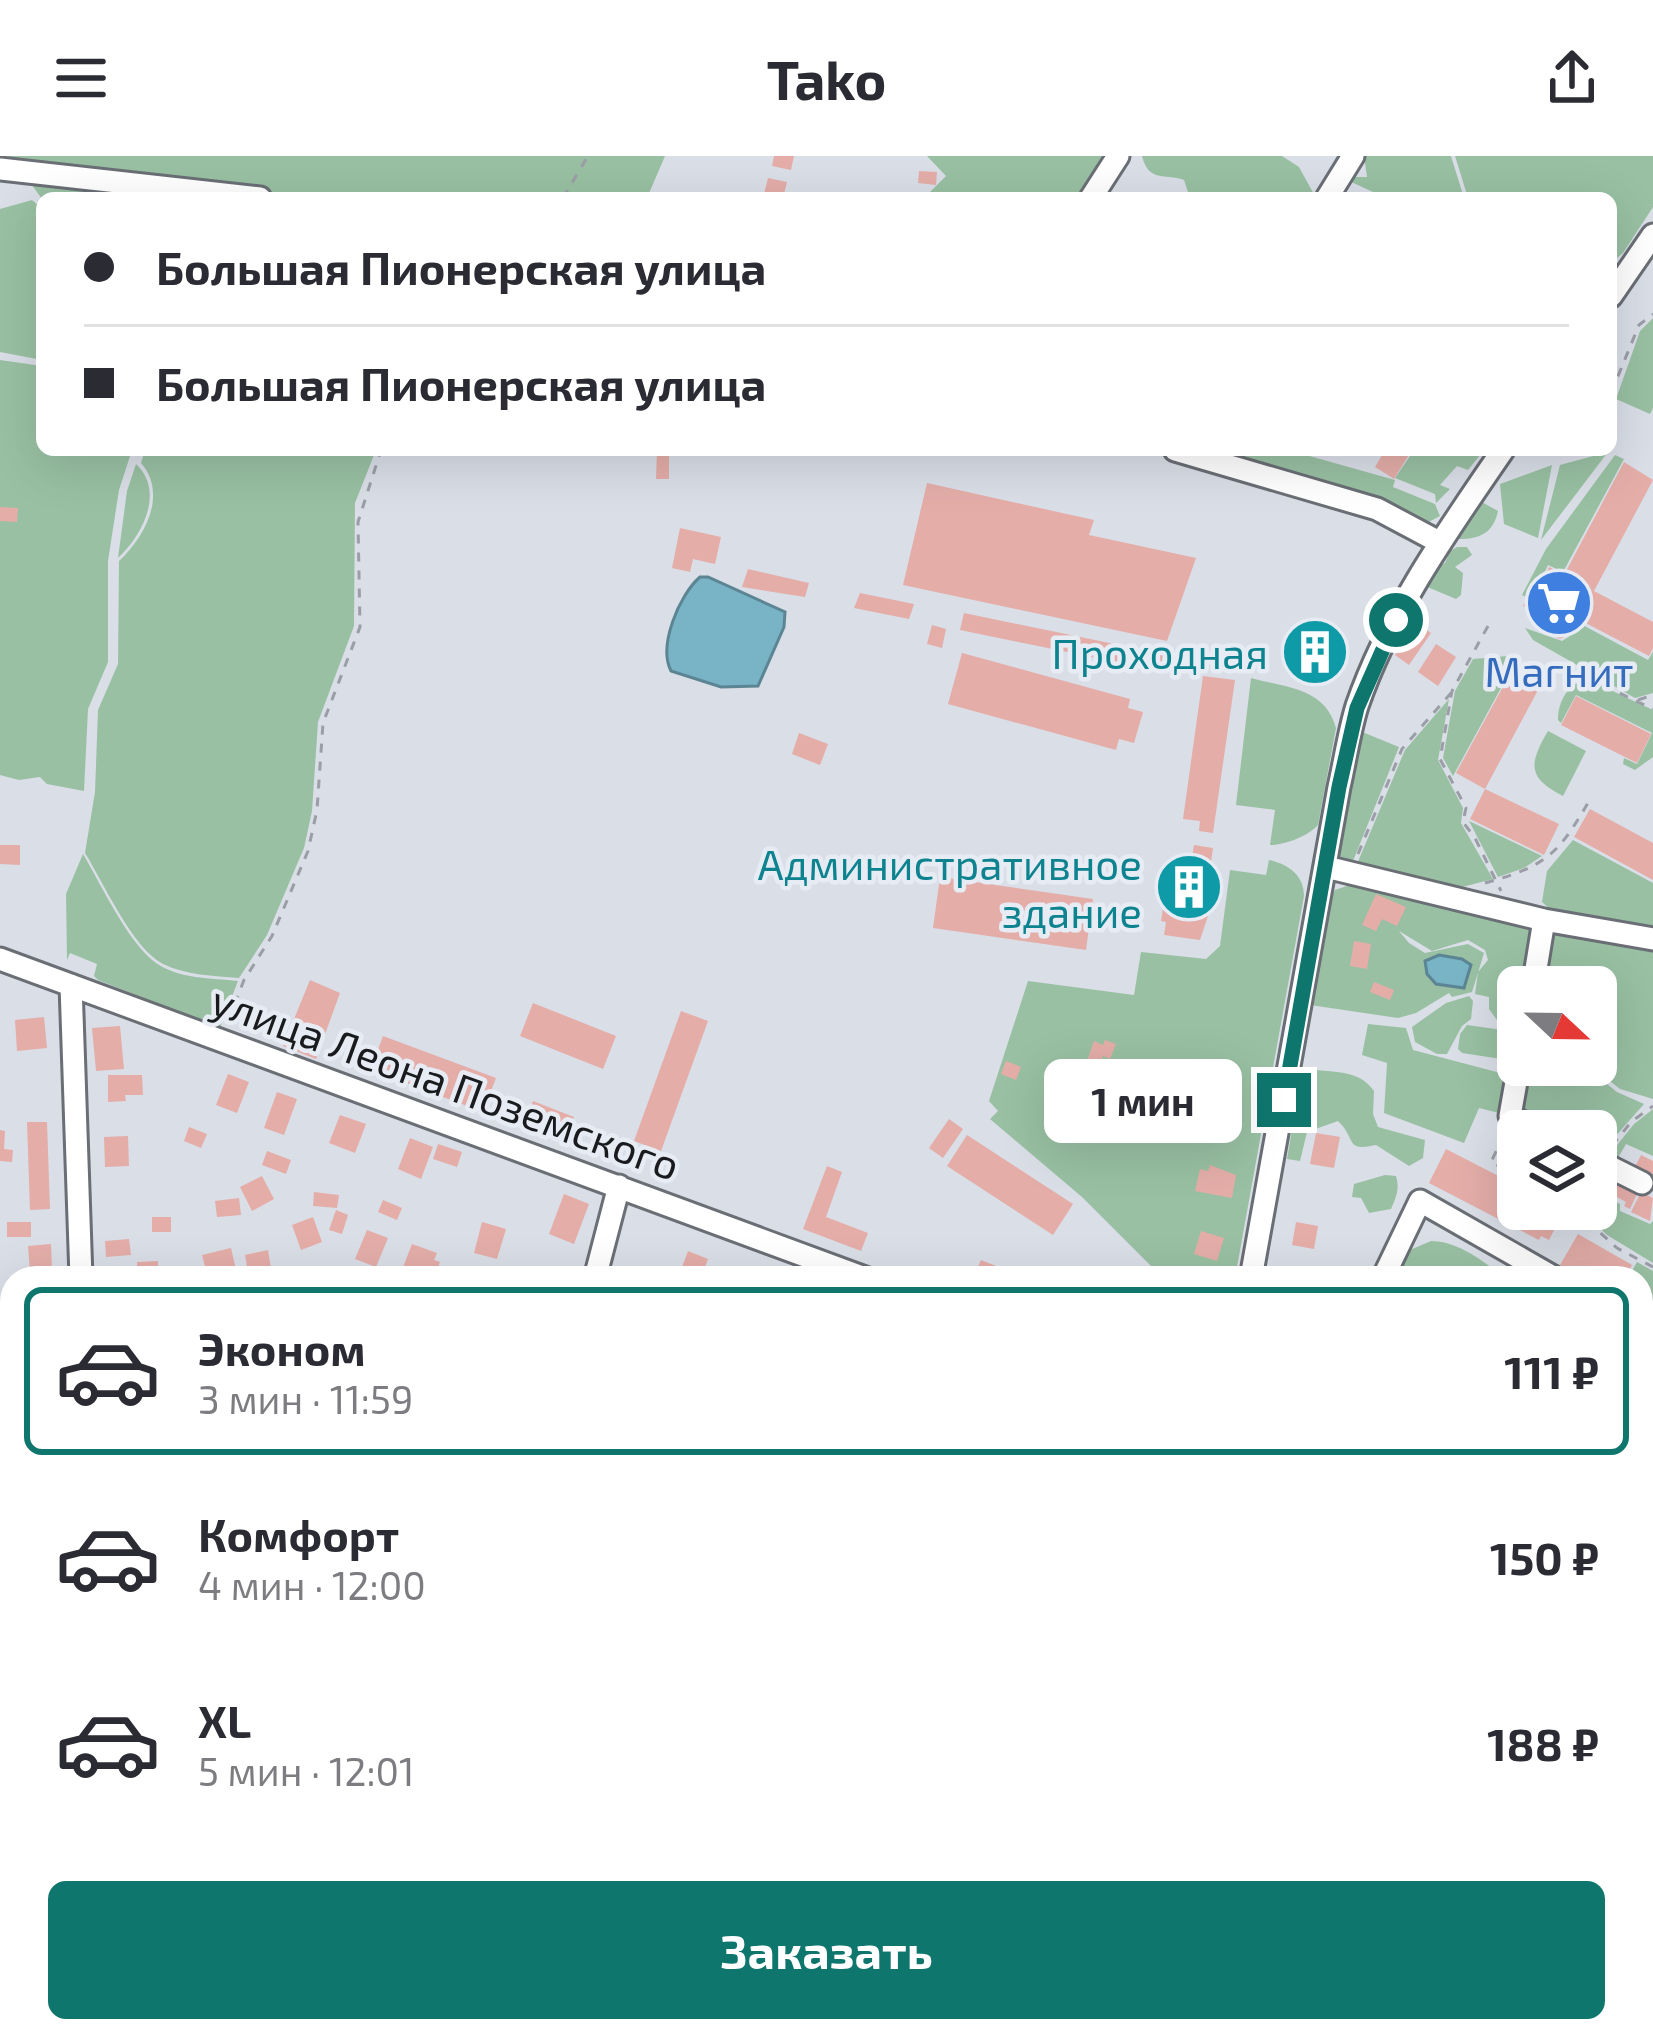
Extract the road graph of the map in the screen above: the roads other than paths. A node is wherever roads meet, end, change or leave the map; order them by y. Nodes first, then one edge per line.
1 (1118, 156) edge
2 (1353, 156) edge
3 (0, 169) edge
4 (206, 192) edge
5 (1095, 192) edge
6 (1331, 192) edge
7 (1653, 235) edge
8 (1617, 287) edge
9 (1201, 456) edge
10 (1499, 456) edge
11 (1439, 542) junction
12 (1326, 867) junction
13 (1544, 920) junction
14 (1653, 939) edge
15 (0, 958) edge
16 (1536, 966) edge
17 (70, 985) junction
18 (1617, 1170) edge
19 (1642, 1183) dead end
20 (619, 1186) junction
21 (81, 1266) edge
22 (598, 1266) edge
23 (833, 1266) edge
24 (1253, 1266) edge
25 (1389, 1266) edge
26 (1535, 1266) edge

1 - 5 street
2 - 6 street
3 - 4 street
7 - 8 street
9 - 11 street
10 - 11 street
11 - 12 street
12 - 13 street
12 - 24 street
13 - 14 street
13 - 16 street
15 - 17 street, улица Леона Поземского
17 - 20 street, улица Леона Поземского
17 - 21 street
18 - 19 street
20 - 22 street
20 - 23 street, улица Леона Поземского
25 - 26 street

